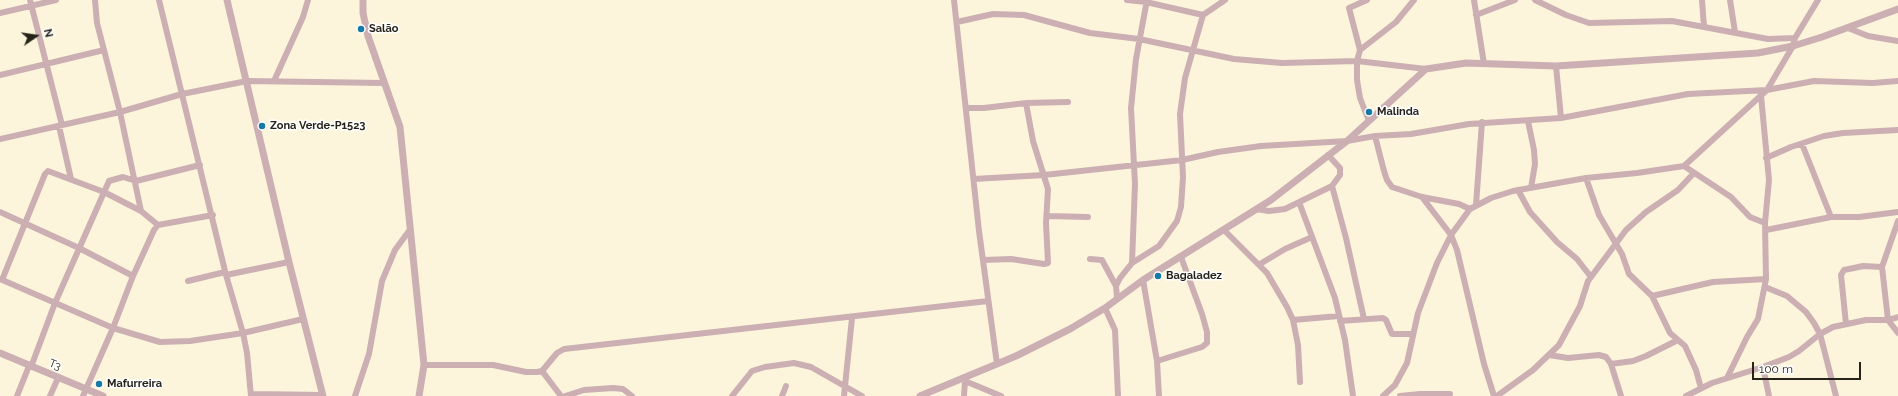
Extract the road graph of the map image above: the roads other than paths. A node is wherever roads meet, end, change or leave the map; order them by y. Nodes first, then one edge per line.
1 (56, 0) edge
2 (95, 0) edge
3 (159, 0) edge
4 (227, 0) edge
5 (308, 0) edge
6 (363, 0) edge
7 (954, 0) edge
8 (1127, 0) edge
9 (1225, 0) edge
10 (1367, 0) edge
11 (1414, 0) edge
12 (1474, 0) edge
13 (1515, 0) edge
14 (1535, 0) edge
15 (1702, 0) edge
16 (1730, 0) edge
17 (1818, 0) edge
18 (1147, 1) edge
19 (31, 3) edge
20 (1898, 9) edge
21 (0, 13) edge
22 (1203, 15) junction
23 (1476, 15) junction
24 (957, 22) junction
25 (1704, 27) junction
26 (1848, 28) junction
27 (1735, 32) junction
28 (1795, 38) junction
29 (1139, 39) junction
30 (1898, 41) edge
31 (1793, 46) junction
32 (104, 50) junction
33 (1194, 50) junction
34 (1360, 50) junction
35 (1357, 61) junction
36 (46, 63) junction
37 (1484, 64) junction
38 (1556, 66) junction
39 (1426, 69) junction
40 (0, 75) edge
41 (247, 81) junction
42 (1898, 81) edge
43 (274, 82) junction
44 (384, 83) junction
45 (1767, 90) junction
46 (182, 94) junction
47 (1761, 96) junction
48 (1068, 102) dead end
49 (1026, 103) junction
50 (966, 108) junction
51 (120, 112) junction
52 (1561, 118) junction
53 (1528, 121) junction
54 (1369, 122) junction
55 (1482, 122) junction
56 (61, 126) junction
57 (1898, 130) edge
58 (1375, 136) junction
59 (0, 139) edge
60 (1347, 141) junction
61 (1802, 144) junction
62 (1328, 155) junction
63 (1766, 158) junction
64 (1182, 160) junction
65 (200, 165) junction
66 (1134, 165) junction
67 (1684, 166) junction
68 (1694, 174) junction
69 (1044, 175) junction
70 (974, 178) junction
71 (1586, 178) junction
72 (71, 179) junction
73 (136, 181) junction
74 (1332, 186) junction
75 (1531, 188) junction
76 (1518, 190) junction
77 (104, 192) junction
78 (1422, 197) junction
79 (1298, 202) junction
80 (1476, 205) junction
81 (1256, 209) junction
82 (1470, 209) junction
83 (141, 211) junction
84 (0, 212) edge
85 (1898, 212) edge
86 (213, 216) junction
87 (1047, 216) junction
88 (1088, 217) dead end
89 (1831, 217) junction
90 (1898, 221) edge
91 (1765, 223) junction
92 (26, 224) junction
93 (158, 225) junction
94 (1224, 230) junction
95 (1766, 230) junction
96 (409, 231) junction
97 (1451, 235) junction
98 (1312, 237) junction
99 (1616, 244) junction
100 (79, 248) junction
101 (1181, 257) junction
102 (1090, 259) dead end
103 (983, 260) junction
104 (289, 262) junction
105 (1132, 263) junction
106 (1260, 264) junction
107 (1882, 267) junction
108 (226, 274) junction
109 (133, 276) junction
110 (1591, 278) junction
111 (1766, 279) junction
112 (1, 280) edge
113 (1142, 280) junction
114 (188, 281) dead end
115 (1116, 286) junction
116 (1765, 287) junction
117 (1652, 296) junction
118 (1117, 298) junction
119 (988, 301) junction
120 (55, 303) junction
121 (1105, 308) junction
122 (1898, 317) edge
123 (852, 318) junction
124 (1340, 318) junction
125 (304, 319) junction
126 (1364, 319) junction
127 (1293, 320) junction
128 (1888, 320) junction
129 (1846, 324) junction
130 (114, 328) junction
131 (242, 333) junction
132 (1898, 333) edge
133 (1413, 334) junction
134 (1820, 334) junction
135 (1678, 340) junction
136 (1, 355) edge
137 (1549, 355) junction
138 (1157, 361) junction
139 (997, 364) junction
140 (1611, 364) junction
141 (424, 365) junction
142 (30, 366) junction
143 (1763, 367) junction
144 (542, 371) junction
145 (58, 378) junction
146 (1727, 378) junction
147 (964, 380) junction
148 (1300, 382) dead end
149 (786, 386) dead end
150 (846, 386) junction
151 (1701, 388) junction
152 (84, 392) edge
153 (1450, 394) dead end
154 (251, 395) edge
155 (323, 395) edge
156 (18, 396) edge
157 (50, 396) edge
158 (103, 396) edge
159 (355, 396) edge
160 (419, 396) edge
161 (561, 396) edge
162 (565, 396) edge
163 (632, 396) edge
164 (732, 396) edge
165 (782, 396) edge
166 (844, 396) edge
167 (862, 396) edge
168 (920, 396) edge
169 (964, 396) edge
170 (1001, 396) edge
171 (1118, 396) edge
172 (1159, 396) edge
173 (1353, 396) edge
174 (1386, 396) edge
175 (1400, 396) edge
176 (1494, 396) edge
177 (1497, 396) edge
178 (1621, 396) edge
179 (1686, 396) edge
180 (1769, 396) edge
181 (1836, 396) edge

1 - 19 street
2 - 32 street
3 - 46 street
4 - 41 street
5 - 43 street
6 - 44 street
7 - 24 street
8 - 18 street
9 - 22 street
10 - 34 street
11 - 34 street
12 - 23 street
13 - 23 street
14 - 25 street
15 - 25 street
16 - 27 street
17 - 28 street
18 - 22 street
18 - 29 street
19 - 21 street
19 - 36 street
20 - 26 street
22 - 33 street
23 - 37 street
24 - 29 street
24 - 50 street
25 - 27 street
26 - 30 street
26 - 31 street
27 - 28 street
28 - 31 street
29 - 33 street
29 - 66 street
31 - 38 street
31 - 45 street
32 - 36 street
32 - 51 street
33 - 35 street
33 - 64 street
34 - 35 street
35 - 39 street
35 - 54 street
36 - 40 street
36 - 56 street
37 - 38 street
37 - 39 street
38 - 52 street
39 - 54 street
41 - 43 street
41 - 46 street
41 - 104 street
42 - 45 street
43 - 44 street
44 - 96 street
45 - 47 street
45 - 52 street
46 - 51 street
46 - 65 street
47 - 63 street
47 - 67 street
48 - 49 street
49 - 50 street
49 - 69 street
50 - 70 street
51 - 56 street
51 - 73 street
52 - 53 street
53 - 55 street
53 - 75 street
54 - 60 street
55 - 58 street
55 - 80 street
56 - 59 street
56 - 72 street
57 - 61 street
58 - 60 street
58 - 78 street
60 - 62 street
60 - 64 street
61 - 63 street
61 - 89 street
62 - 74 street
62 - 81 street
63 - 91 street
64 - 66 street
64 - 105 street
65 - 73 street
65 - 86 street
66 - 69 street
66 - 105 street
67 - 68 street
67 - 71 street
68 - 91 street
68 - 99 street
69 - 70 street
69 - 87 street
70 - 103 street
71 - 75 street
71 - 99 street
72 - 77 street
72 - 92 street
73 - 77 street
73 - 83 street
74 - 79 street
74 - 126 street
75 - 76 street
76 - 80 street
76 - 110 street
77 - 83 street
77 - 100 street
78 - 82 street
78 - 97 street
79 - 81 street
79 - 98 street
80 - 82 street
81 - 94 street
82 - 97 street
83 - 93 street
84 - 92 street
85 - 89 street
86 - 93 street
86 - 108 street
87 - 88 street
87 - 103 street
89 - 95 street
90 - 107 street
91 - 95 street
92 - 100 street
92 - 112 street
93 - 109 street
94 - 101 street
94 - 106 street
95 - 111 street
96 - 141 street
96 - 159 street
97 - 133 street
97 - 176 street
98 - 106 street
98 - 124 street
99 - 110 street
99 - 117 street
100 - 109 street
100 - 120 street
101 - 113 street
101 - 138 street
102 - 115 street
103 - 119 street
104 - 108 street
104 - 125 street
105 - 115 street
106 - 127 street
107 - 128 street
107 - 129 street
108 - 114 street
108 - 131 street
109 - 130 street
110 - 137 street
111 - 116 street
111 - 117 street
112 - 120 street
113 - 118 street
113 - 138 street
115 - 118 street
116 - 134 street
116 - 146 street
117 - 135 street
118 - 121 street
119 - 123 street
119 - 139 street
120 - 130 street
120 - 142 street
121 - 139 street
121 - 171 street
122 - 128 street
123 - 144 street
123 - 150 street
124 - 126 street
124 - 127 street
124 - 173 street
125 - 131 street
125 - 155 street
126 - 133 street
127 - 148 street
128 - 129 street
128 - 132 street
129 - 134 street
130 - 131 street
130 - 152 street
131 - 154 street
133 - 174 street
134 - 143 street
134 - 181 street
135 - 140 street
135 - 151 street
136 - 142 street, T3
137 - 140 street
137 - 177 street
138 - 172 street
139 - 147 street
140 - 178 street
141 - 144 street
141 - 160 street
142 - 145 street, T3
142 - 156 street
143 - 146 street
143 - 180 street
144 - 161 street
145 - 152 street, T3
145 - 157 street
146 - 151 street
147 - 168 street
147 - 169 street
147 - 170 street
149 - 165 street
150 - 164 street
150 - 166 street
150 - 167 street
151 - 179 street
152 - 158 street, T3
153 - 175 street
154 - 155 street
162 - 163 street

